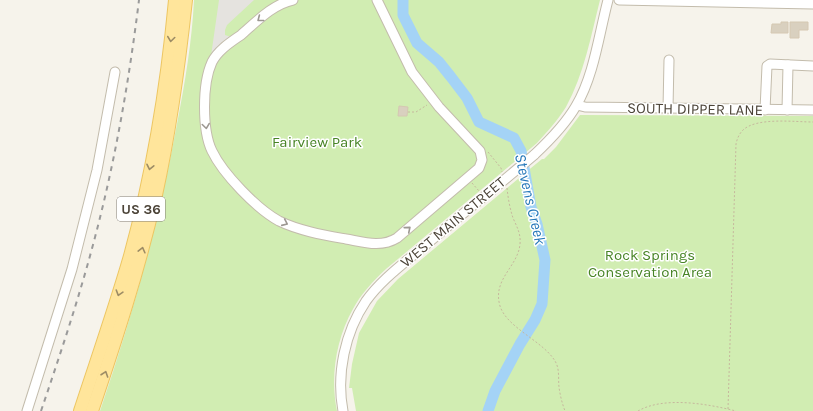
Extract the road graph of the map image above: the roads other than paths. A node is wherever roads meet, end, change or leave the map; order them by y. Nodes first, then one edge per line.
1 (175, 0) edge
2 (186, 0) edge
3 (293, 0) edge
4 (377, 0) edge
5 (608, 0) edge
6 (619, 0) edge
7 (813, 4) edge
8 (669, 60) dead end
9 (788, 65) junction
10 (813, 66) edge
11 (115, 72) dead end
12 (577, 105) junction
13 (668, 108) junction
14 (765, 110) junction
15 (786, 110) junction
16 (813, 110) edge
17 (27, 411) edge
18 (80, 411) edge
19 (92, 411) edge
20 (343, 411) edge

1 -> 18 main road, US 36
19 -> 2 main road, US 36
3 -> 4 street
5 - 12 street, WEST MAIN STREET
6 - 7 street
8 - 13 street
9 - 10 street
9 - 14 street
9 - 15 street
11 - 17 street
12 - 13 street, SOUTH DIPPER LANE
12 - 20 street, WEST MAIN STREET, bridge
13 - 14 street, SOUTH DIPPER LANE
14 - 15 street, SOUTH DIPPER LANE
15 - 16 street, SOUTH DIPPER LANE

